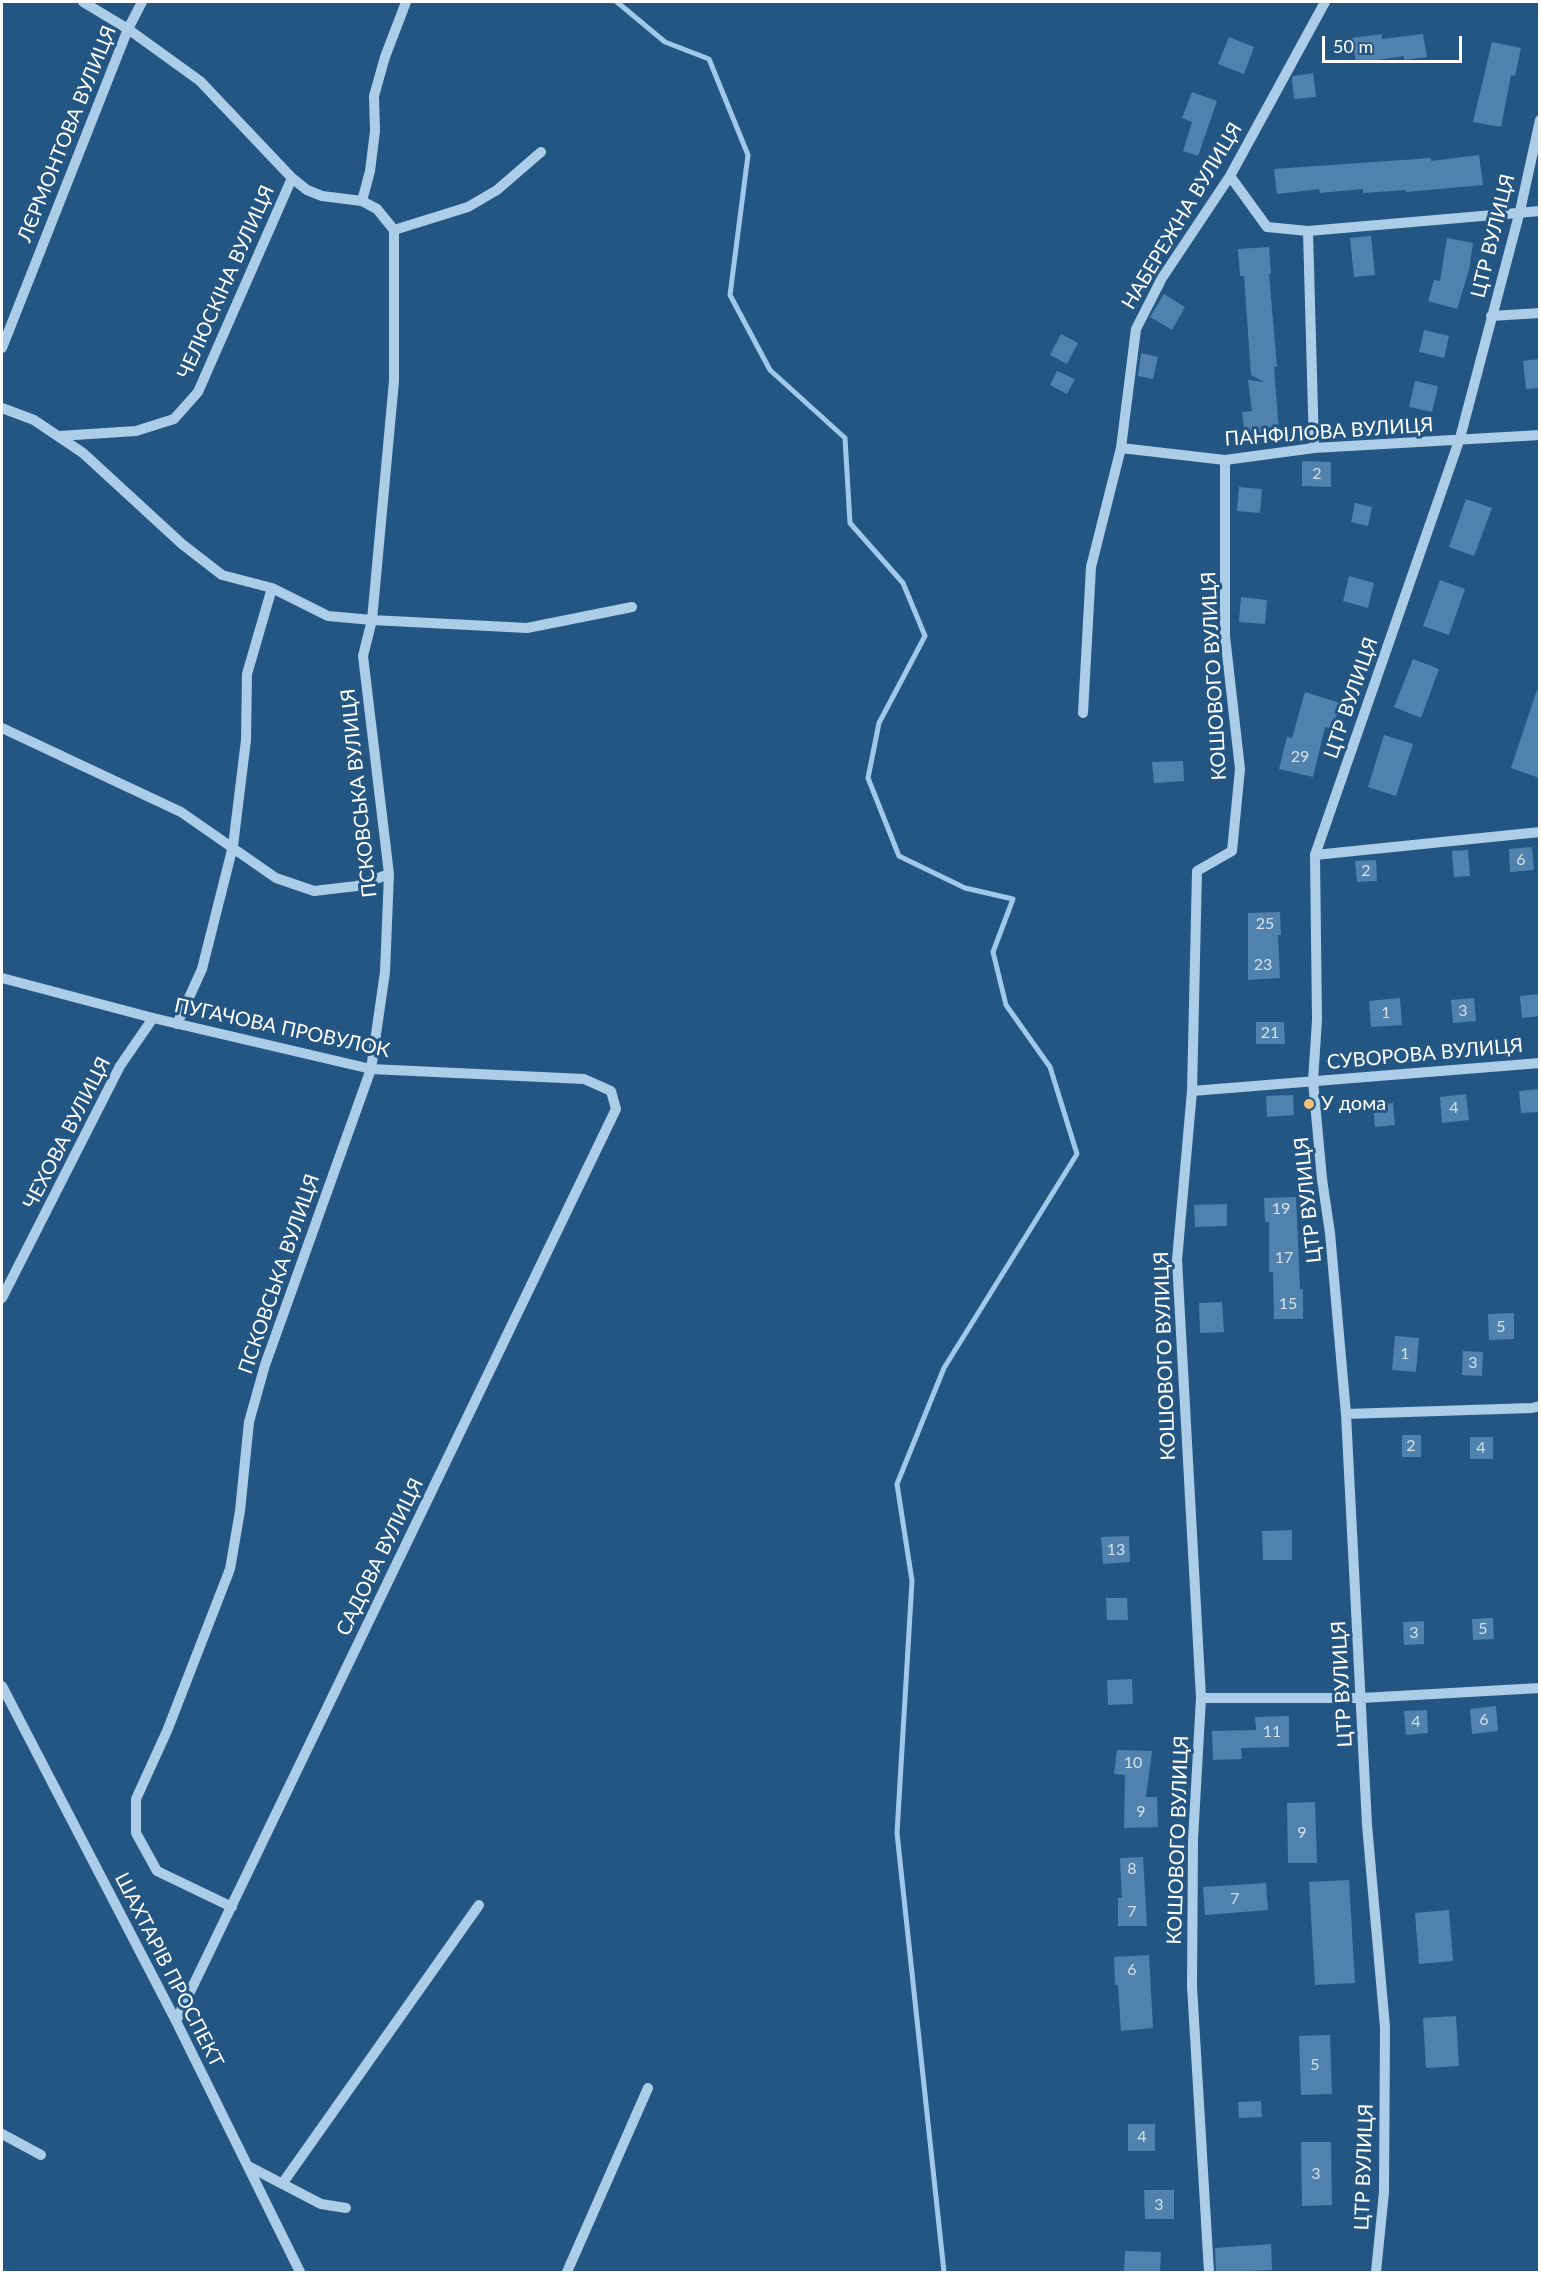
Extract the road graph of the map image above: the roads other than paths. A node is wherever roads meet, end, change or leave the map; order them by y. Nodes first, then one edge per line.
1 (83, 2) edge
2 (142, 2) edge
3 (406, 2) edge
4 (1325, 2) edge
5 (128, 29) junction
6 (1539, 120) edge
7 (541, 152) dead end
8 (1230, 176) junction
9 (292, 178) junction
10 (362, 201) junction
11 (1539, 211) edge
12 (1520, 212) junction
13 (394, 230) junction
14 (1308, 231) junction
15 (1539, 313) edge
16 (1491, 316) junction
17 (2, 348) edge
18 (2, 408) edge
19 (1539, 435) edge
20 (59, 436) junction
21 (1460, 438) junction
22 (1121, 448) junction
23 (1314, 448) junction
24 (1225, 459) junction
25 (272, 588) junction
26 (632, 607) dead end
27 (372, 620) junction
28 (1083, 713) dead end
29 (2, 728) edge
30 (1539, 832) edge
31 (233, 846) junction
32 (1315, 855) junction
33 (389, 874) junction
34 (2, 978) edge
35 (153, 1018) junction
36 (177, 1024) junction
37 (1539, 1063) edge
38 (371, 1069) junction
39 (1313, 1081) junction
40 (1192, 1091) junction
41 (616, 1109) joint
42 (2, 1298) edge
43 (1539, 1406) edge
44 (1346, 1414) junction
45 (2, 1686) edge
46 (1539, 1688) edge
47 (1201, 1698) junction
48 (1362, 1698) junction
49 (479, 1905) dead end
50 (232, 1907) junction
51 (176, 2021) junction
52 (648, 2088) dead end
53 (2, 2134) edge
54 (41, 2155) dead end
55 (248, 2166) junction
56 (282, 2184) junction
57 (346, 2208) dead end
58 (300, 2272) edge
59 (567, 2272) edge
60 (1209, 2272) edge
61 (1376, 2272) edge

1 - 5 street
2 - 5 street, ЛЄРМОНТОВА ВУЛИЦЯ
3 - 10 street
4 - 8 street, НАБЕРЕЖНА ВУЛИЦЯ
5 - 9 street
5 - 17 street, ЛЄРМОНТОВА ВУЛИЦЯ
6 - 12 street, ЦТР ВУЛИЦЯ
7 - 13 street
8 - 14 street
8 - 22 street, НАБЕРЕЖНА ВУЛИЦЯ
9 - 10 street
9 - 20 street, ЧЕЛЮСКІНА ВУЛИЦЯ
10 - 13 street
11 - 12 street
12 - 14 street
12 - 16 street, ЦТР ВУЛИЦЯ
13 - 27 street, ПСКОВСЬКА ВУЛИЦЯ
14 - 23 street
15 - 16 street
16 - 21 street, ЦТР ВУЛИЦЯ
18 - 20 street
19 - 21 street, ПАНФІЛОВА ВУЛИЦЯ
20 - 25 street
21 - 23 street, ПАНФІЛОВА ВУЛИЦЯ
21 - 32 street, ЦТР ВУЛИЦЯ
22 - 24 street, ПАНФІЛОВА ВУЛИЦЯ
22 - 28 street, НАБЕРЕЖНА ВУЛИЦЯ
23 - 24 street, ПАНФІЛОВА ВУЛИЦЯ
24 - 40 street, КОШОВОГО ВУЛИЦЯ
25 - 27 street
25 - 31 street
26 - 27 street
27 - 33 street, ПСКОВСЬКА ВУЛИЦЯ
29 - 31 street
30 - 32 street
31 - 33 street
31 - 36 street
32 - 39 street, ЦТР ВУЛИЦЯ
33 - 38 street, ПСКОВСЬКА ВУЛИЦЯ
34 - 35 street, ПУГАЧОВА ПРОВУЛОК
35 - 36 street, ПУГАЧОВА ПРОВУЛОК
35 - 42 street, ЧЕХОВА ВУЛИЦЯ
36 - 38 street, ПУГАЧОВА ПРОВУЛОК
37 - 39 street, СУВОРОВА ВУЛИЦЯ
38 - 41 street, ПУГАЧОВА ПРОВУЛОК
38 - 50 street, ПСКОВСЬКА ВУЛИЦЯ
39 - 40 street, СУВОРОВА ВУЛИЦЯ
39 - 44 street, ЦТР ВУЛИЦЯ
40 - 47 street, КОШОВОГО ВУЛИЦЯ
41 - 50 street, САДОВА ВУЛИЦЯ
43 - 44 street
44 - 48 street, ЦТР ВУЛИЦЯ
45 - 51 street, ШАХТАРІВ ПРОСПЕКТ
46 - 48 street
47 - 48 street
47 - 60 street, КОШОВОГО ВУЛИЦЯ
48 - 61 street, ЦТР ВУЛИЦЯ
49 - 56 street
50 - 51 street, САДОВА ВУЛИЦЯ
51 - 55 street, ШАХТАРІВ ПРОСПЕКТ
52 - 59 street
53 - 54 street
55 - 56 street
55 - 58 street, ШАХТАРІВ ПРОСПЕКТ
56 - 57 street

